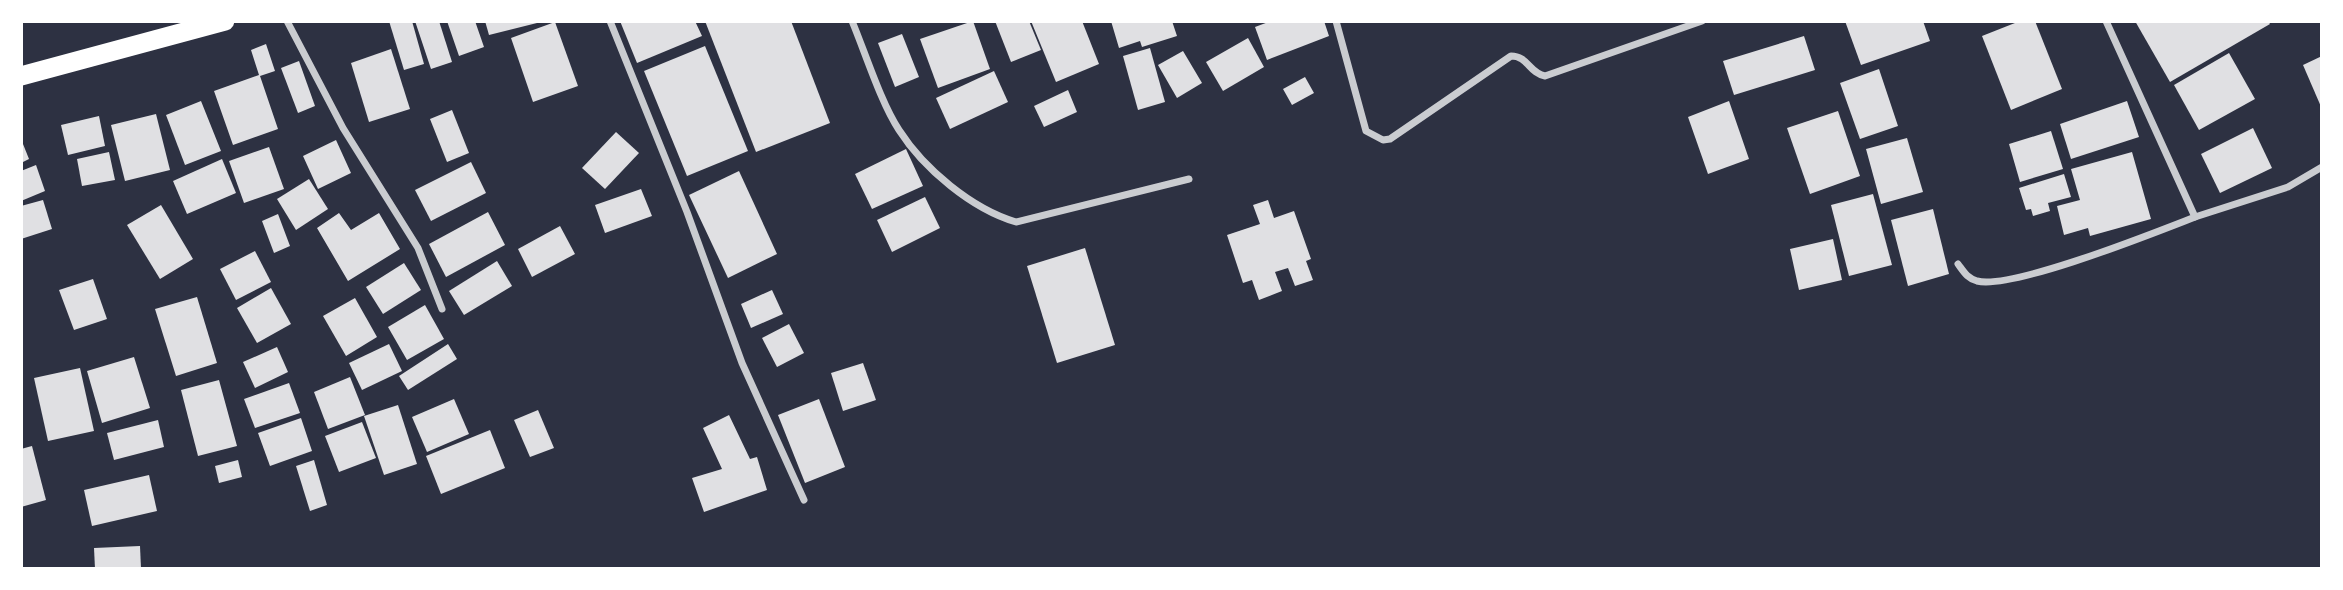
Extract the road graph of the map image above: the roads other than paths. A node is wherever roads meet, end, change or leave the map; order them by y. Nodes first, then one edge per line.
1 (225, 21) edge
2 (287, 21) edge
3 (610, 21) edge
4 (852, 21) edge
5 (1336, 21) edge
6 (1702, 21) edge
7 (2106, 21) edge
8 (21, 76) edge
9 (2322, 167) edge
10 (1189, 179) dead end
11 (2195, 217) junction
12 (1958, 264) dead end
13 (442, 309) dead end
14 (804, 500) dead end

1 - 8 highway
2 - 13 street
3 - 14 street
4 - 10 street
5 - 6 street
7 - 11 street
9 - 11 street
11 - 12 street

